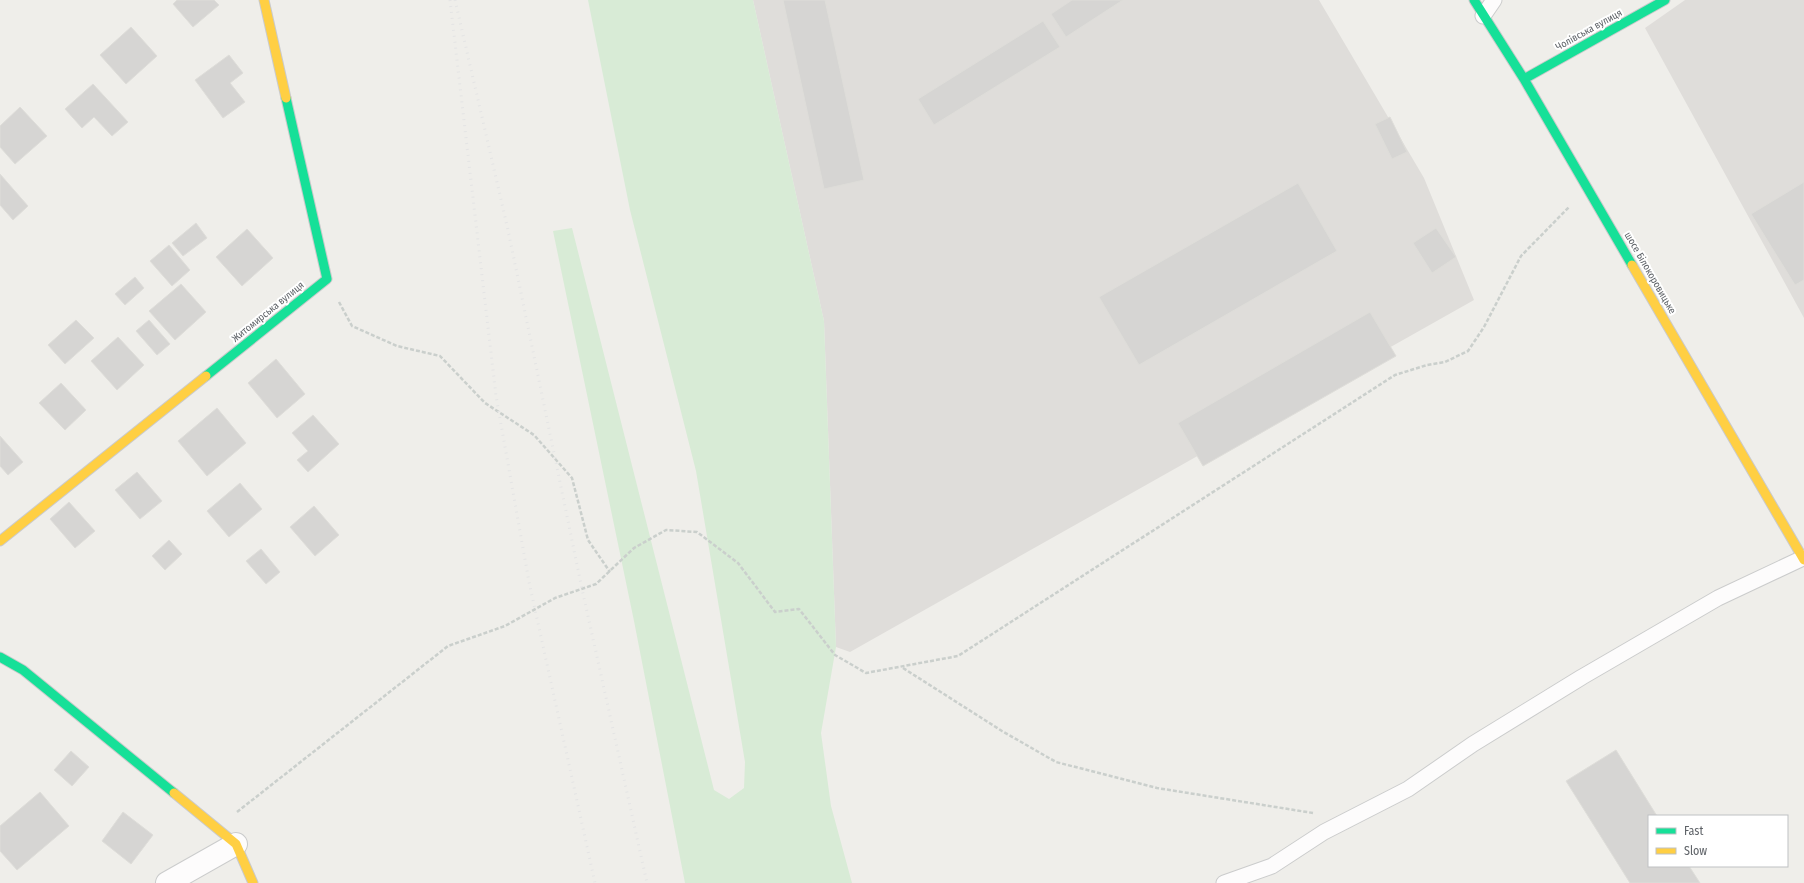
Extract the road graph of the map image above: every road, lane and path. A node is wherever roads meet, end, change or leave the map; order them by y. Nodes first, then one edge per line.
1 (264, 0) edge
2 (1474, 0) edge
3 (1494, 0) edge
4 (1665, 0) edge
5 (1484, 16) junction
6 (1524, 79) junction
7 (1588, 188) junction
8 (327, 279) junction
9 (0, 541) edge
10 (1803, 559) edge
11 (610, 572) junction
12 (0, 657) edge
13 (903, 668) junction
14 (1349, 819) junction
15 (216, 828) junction
16 (236, 844) junction
17 (168, 883) edge
18 (253, 883) edge
19 (1224, 883) edge

1 - 8 street
2 - 5 street, шосе Білокоровицьке
3 - 5 lane
4 - 6 street, Чолівська вулиця
5 - 6 street, шосе Білокоровицьке
6 - 7 street, шосе Білокоровицьке
7 - 10 street, шосе Білокоровицьке
7 - 13 path
8 - 9 street, Житомирська вулиця
8 - 11 path
10 - 14 lane
11 - 13 path
11 - 15 path
12 - 15 street
13 - 14 path
14 - 19 lane
15 - 16 street
16 - 17 street
16 - 18 street

